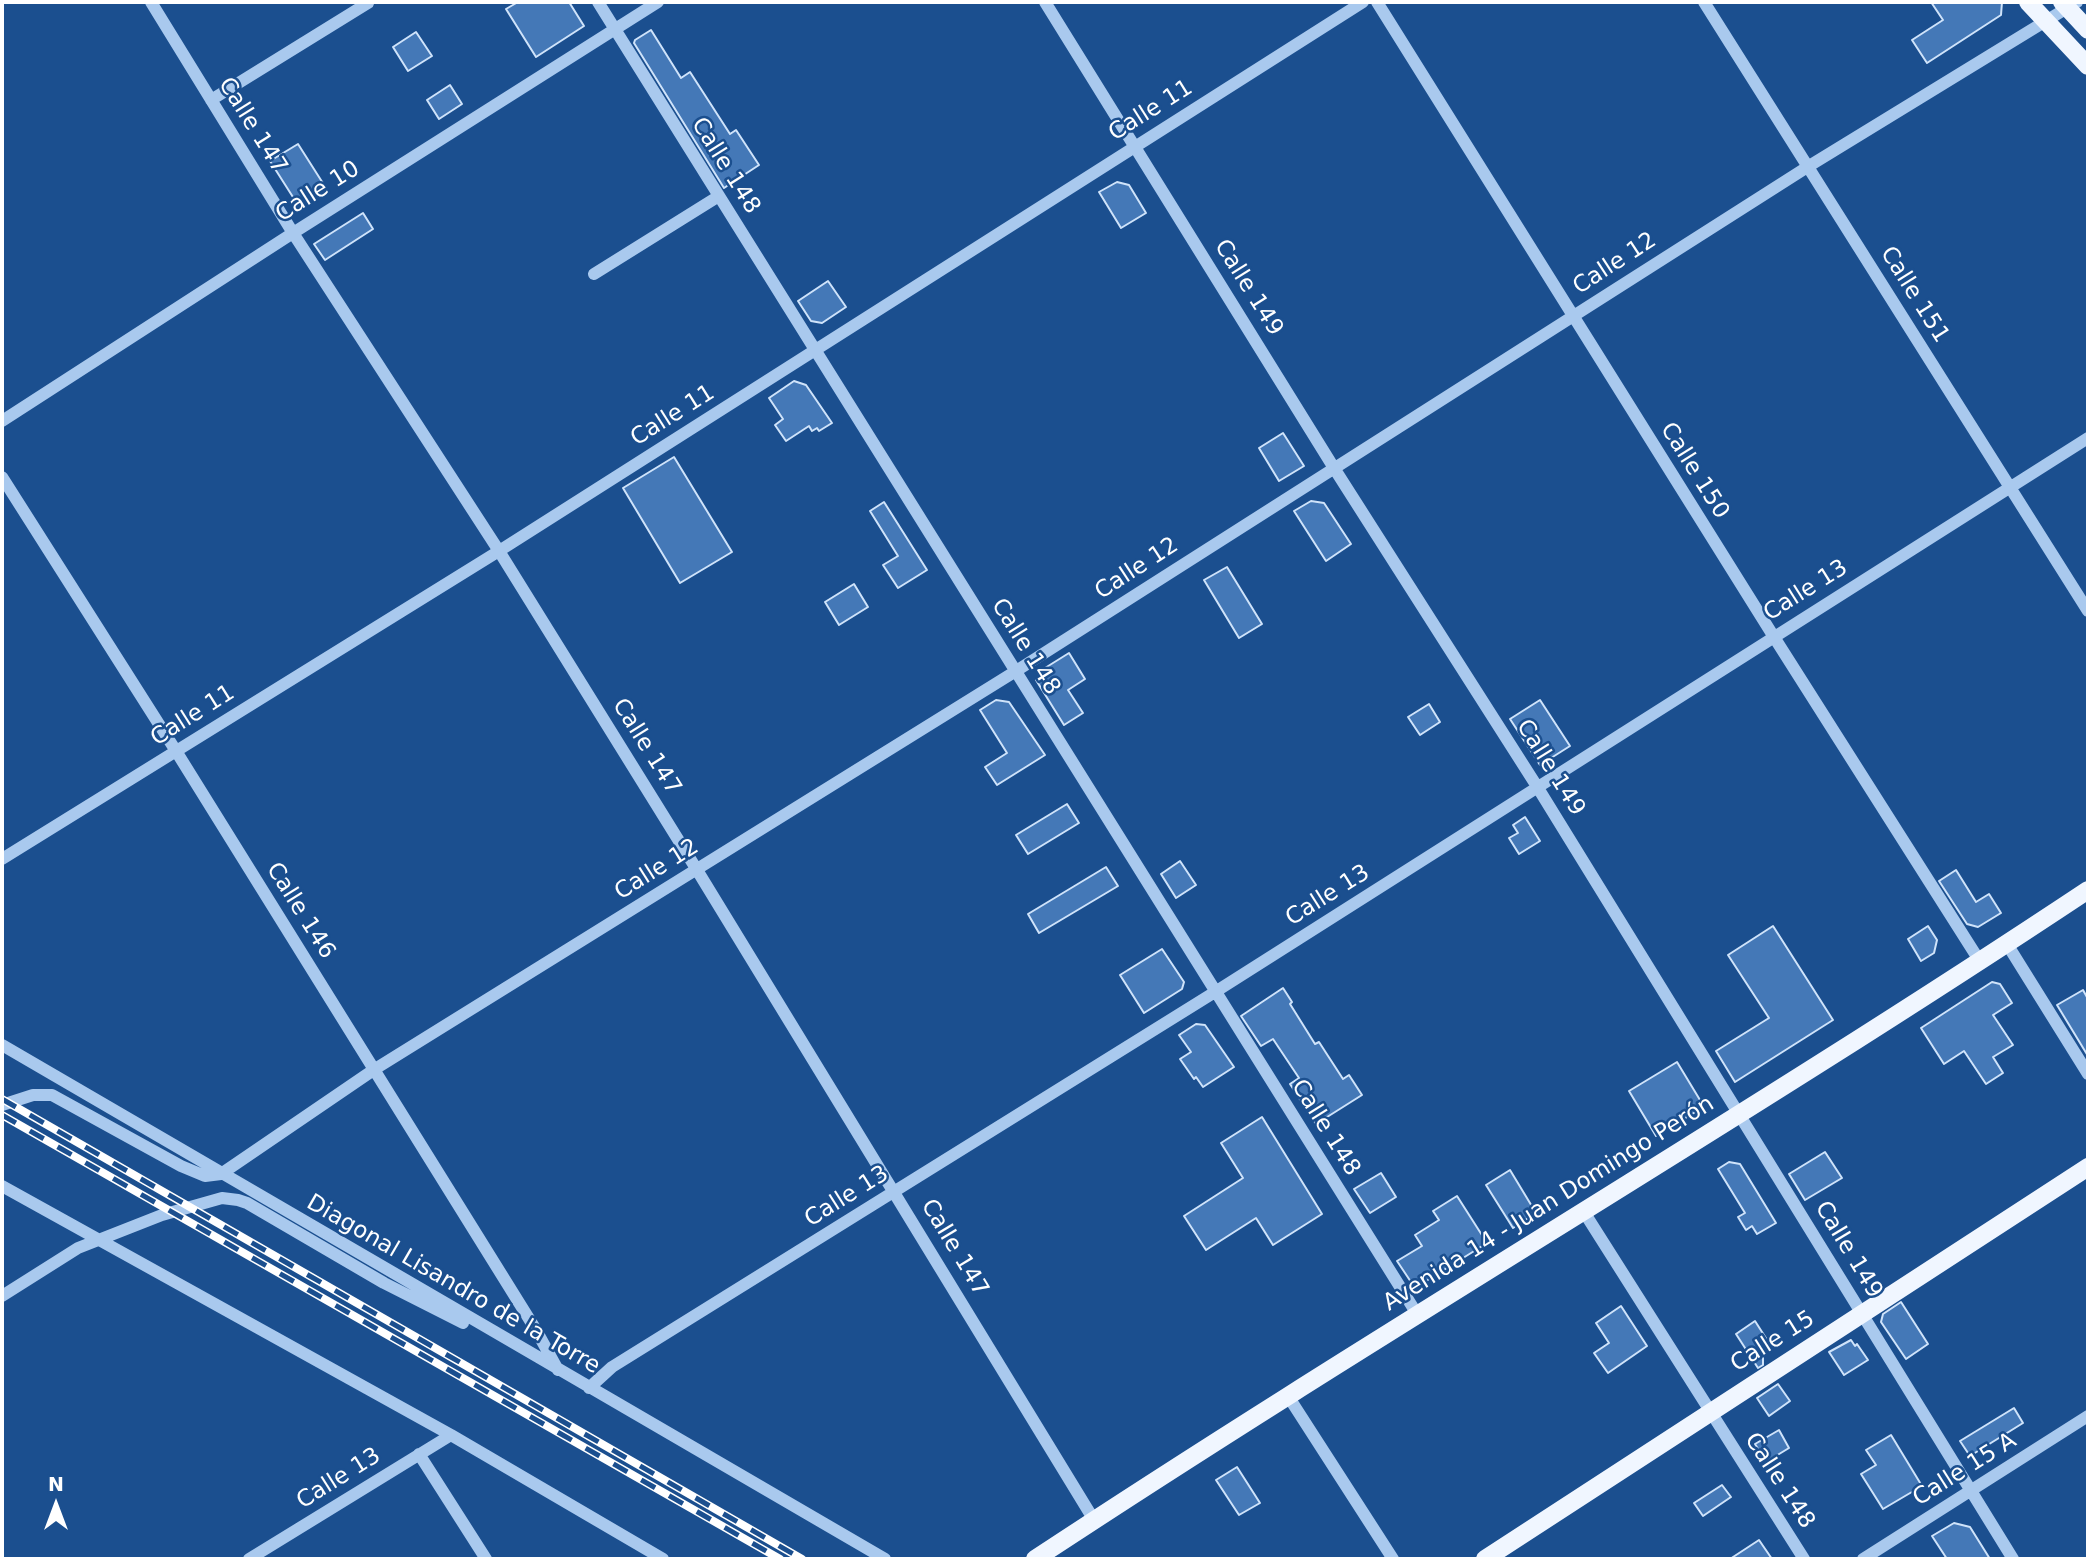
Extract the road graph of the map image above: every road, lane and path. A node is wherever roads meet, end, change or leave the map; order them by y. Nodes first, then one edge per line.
1 (151, 2) edge
2 (598, 2) edge
3 (658, 2) edge
4 (1045, 2) edge
5 (1363, 2) edge
6 (1377, 2) edge
7 (1704, 2) edge
8 (2028, 2) edge
9 (368, 3) edge
10 (2069, 4) edge
11 (2046, 21) junction
12 (615, 29) junction
13 (2088, 30) edge
14 (2088, 66) edge
15 (211, 100) junction
16 (1136, 146) junction
17 (1809, 166) junction
18 (719, 196) junction
19 (293, 233) junction
20 (594, 274) dead end
21 (1573, 316) junction
22 (816, 351) junction
23 (2, 421) edge
24 (2088, 438) edge
25 (1334, 468) junction
26 (2, 477) edge
27 (2010, 487) junction
28 (499, 551) junction
29 (2088, 611) edge
30 (1773, 637) junction
31 (1016, 671) junction
32 (176, 751) junction
33 (1538, 788) junction
34 (2, 859) edge
35 (697, 870) junction
36 (2088, 890) edge
37 (2007, 944) junction
38 (1979, 960) junction
39 (1215, 992) junction
40 (2, 1045) edge
41 (375, 1069) junction
42 (2088, 1074) edge
43 (2, 1105) edge
44 (1741, 1114) junction
45 (2088, 1167) edge
46 (221, 1174) junction
47 (2, 1185) edge
48 (896, 1192) junction
49 (1584, 1212) junction
50 (98, 1240) junction
51 (2, 1296) edge
52 (1416, 1314) junction
53 (1863, 1314) junction
54 (558, 1370) junction
55 (589, 1388) junction
56 (1288, 1395) junction
57 (1709, 1412) junction
58 (2088, 1416) edge
59 (450, 1435) junction
60 (419, 1454) junction
61 (1971, 1492) junction
62 (1094, 1520) junction
63 (249, 1559) edge
64 (486, 1559) edge
65 (663, 1559) edge
66 (885, 1559) edge
67 (1035, 1559) edge
68 (1393, 1559) edge
69 (1485, 1559) edge
70 (1804, 1559) edge
71 (1863, 1559) edge
72 (2012, 1559) edge

1 - 15 street, Calle 147
2 - 12 street, Calle 148
3 - 12 street, Calle 10
4 - 16 street, Calle 149
5 - 16 street, Calle 11
6 - 21 street, Calle 150
7 - 17 street, Calle 151
8 - 11 main road
9 - 15 street
10 - 11 street, Calle 12
10 - 13 main road
11 - 14 main road
11 - 17 street, Calle 12
12 - 18 street, Calle 148
12 - 19 street, Calle 10
15 - 19 street, Calle 147
16 - 22 street, Calle 11
16 - 25 street, Calle 149
17 - 21 street, Calle 12
17 - 27 street, Calle 151
18 - 20 street
18 - 22 street, Calle 148
19 - 23 street, Calle 10
19 - 28 street, Calle 147
21 - 25 street, Calle 12
21 - 30 street, Calle 150
22 - 28 street, Calle 11
22 - 31 street, Calle 148
24 - 27 street, Calle 13
25 - 31 street, Calle 12
25 - 33 street, Calle 149
26 - 32 street, Calle 146
27 - 29 street, Calle 151
27 - 30 street, Calle 13
28 - 32 street, Calle 11
28 - 35 street, Calle 147
30 - 33 street, Calle 13
30 - 38 street, Calle 150
31 - 35 street, Calle 12
31 - 39 street, Calle 148
32 - 34 street, Calle 11
32 - 41 street, Calle 146
33 - 39 street, Calle 13
33 - 44 street, Calle 149
35 - 41 street, Calle 12
35 - 48 street, Calle 147
36 - 37 main road, Avenida 14 - Juan Domingo Perón
37 - 38 main road, Avenida 14 - Juan Domingo Perón
37 - 42 street
38 - 44 main road, Avenida 14 - Juan Domingo Perón
39 - 48 street, Calle 13
39 - 52 street, Calle 148
40 - 46 street, Diagonal Lisandro de la Torre
41 - 46 street, Calle 12
41 - 54 street, Calle 146
43 - 46 street
44 - 49 main road, Avenida 14 - Juan Domingo Perón
44 - 53 street, Calle 149
45 - 53 main road, Calle 15
46 - 54 street, Diagonal Lisandro de la Torre
47 - 50 street
48 - 55 street, Calle 13
48 - 62 street, Calle 147
49 - 52 main road, Avenida 14 - Juan Domingo Perón
49 - 57 street, Calle 148
50 - 51 street
50 - 54 street
50 - 59 street
52 - 56 main road, Avenida 14 - Juan Domingo Perón
53 - 57 main road, Calle 15
53 - 61 street, Calle 149
54 - 55 street, Diagonal Lisandro de la Torre
55 - 66 street, Diagonal Lisandro de la Torre
56 - 62 main road, Avenida 14 - Juan Domingo Perón
56 - 68 street
57 - 69 main road, Calle 15
57 - 70 street, Calle 148
58 - 61 street, Calle 15 A
59 - 60 street, Calle 13
59 - 65 street
60 - 63 street, Calle 13
60 - 64 street
61 - 71 street, Calle 15 A
61 - 72 street, Calle 149
62 - 67 main road, Avenida 14 - Juan Domingo Perón

